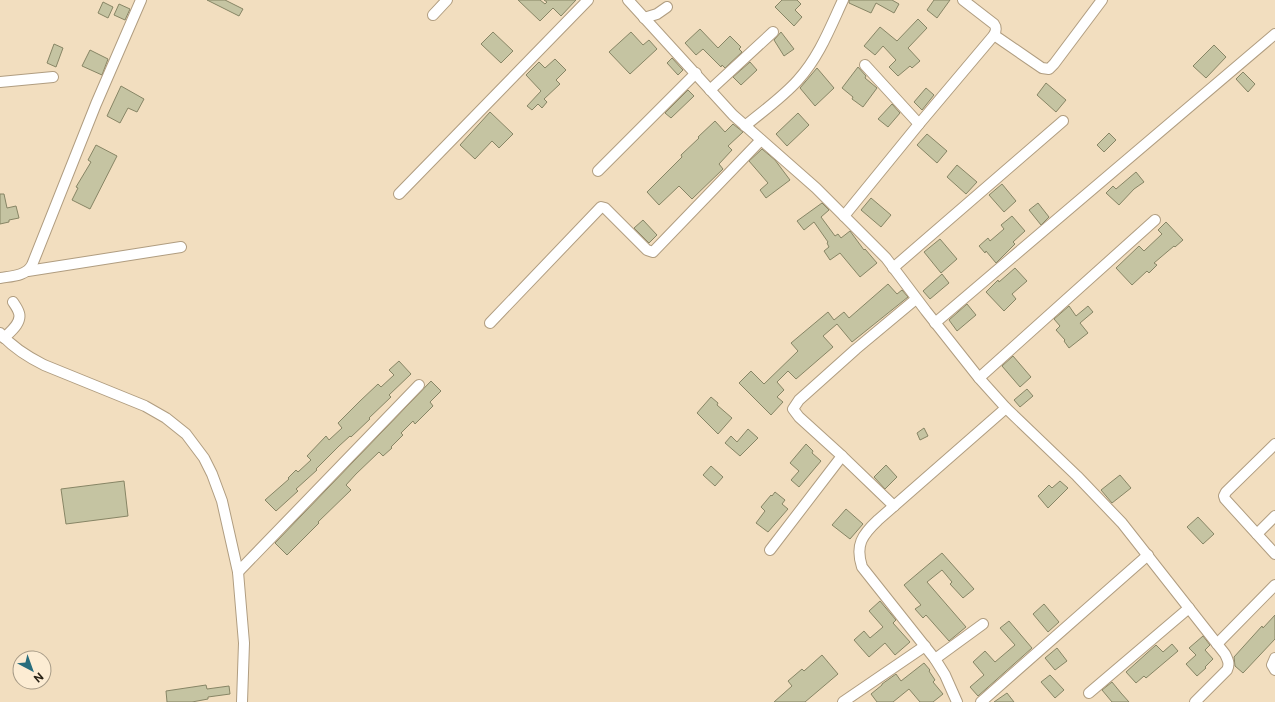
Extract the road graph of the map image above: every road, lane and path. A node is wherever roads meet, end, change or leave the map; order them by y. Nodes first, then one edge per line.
1 (141, 0) edge
2 (447, 0) edge
3 (588, 0) edge
4 (628, 0) edge
5 (843, 0) edge
6 (963, 0) edge
7 (1102, 0) edge
8 (667, 7) dead end
9 (433, 15) dead end
10 (644, 18) junction
11 (773, 32) dead end
12 (1275, 34) edge
13 (994, 35) junction
14 (865, 65) dead end
15 (696, 73) junction
16 (53, 77) dead end
17 (0, 82) edge
18 (710, 90) junction
19 (1063, 121) dead end
20 (919, 124) junction
21 (745, 126) junction
22 (761, 140) junction
23 (598, 171) dead end
24 (399, 194) dead end
25 (844, 216) junction
26 (1155, 220) dead end
27 (181, 248) dead end
28 (893, 268) junction
29 (28, 271) junction
30 (0, 278) edge
31 (916, 299) junction
32 (13, 302) dead end
33 (935, 323) junction
34 (490, 324) dead end
35 (2, 335) edge
36 (979, 378) junction
37 (418, 385) dead end
38 (1006, 408) junction
39 (1275, 444) edge
40 (842, 456) junction
41 (894, 506) junction
42 (1275, 516) edge
43 (1257, 534) junction
44 (770, 550) dead end
45 (1275, 554) edge
46 (1148, 555) junction
47 (238, 572) junction
48 (1275, 585) edge
49 (1189, 608) junction
50 (983, 624) dead end
51 (1218, 644) junction
52 (925, 646) junction
53 (1275, 658) edge
54 (935, 659) junction
55 (1275, 670) edge
56 (1089, 693) dead end
57 (242, 702) edge
58 (843, 702) edge
59 (957, 702) edge
60 (981, 702) edge
61 (1195, 702) edge

1 - 29 street
2 - 9 street
3 - 24 street
4 - 10 street
5 - 21 street
6 - 13 street
7 - 13 street
8 - 10 street
10 - 15 street
11 - 18 street
12 - 33 street
13 - 20 street
14 - 20 street
15 - 18 street
15 - 23 street
16 - 17 street
18 - 21 street
19 - 28 street
20 - 25 street
21 - 22 street
22 - 25 street
22 - 34 street
25 - 28 street
26 - 36 street
27 - 29 street
28 - 31 street
29 - 30 street
31 - 33 street
31 - 40 street
32 - 35 street
33 - 36 street
35 - 47 street
36 - 38 street
37 - 47 street
38 - 41 street
38 - 46 street
39 - 43 street
40 - 41 street
40 - 44 street
41 - 52 street
42 - 43 street
43 - 45 street
46 - 49 street
46 - 60 street
47 - 57 street
48 - 51 street
49 - 51 street
49 - 56 street
50 - 54 street
51 - 61 street
52 - 54 street
52 - 58 street
53 - 55 street
54 - 59 street

